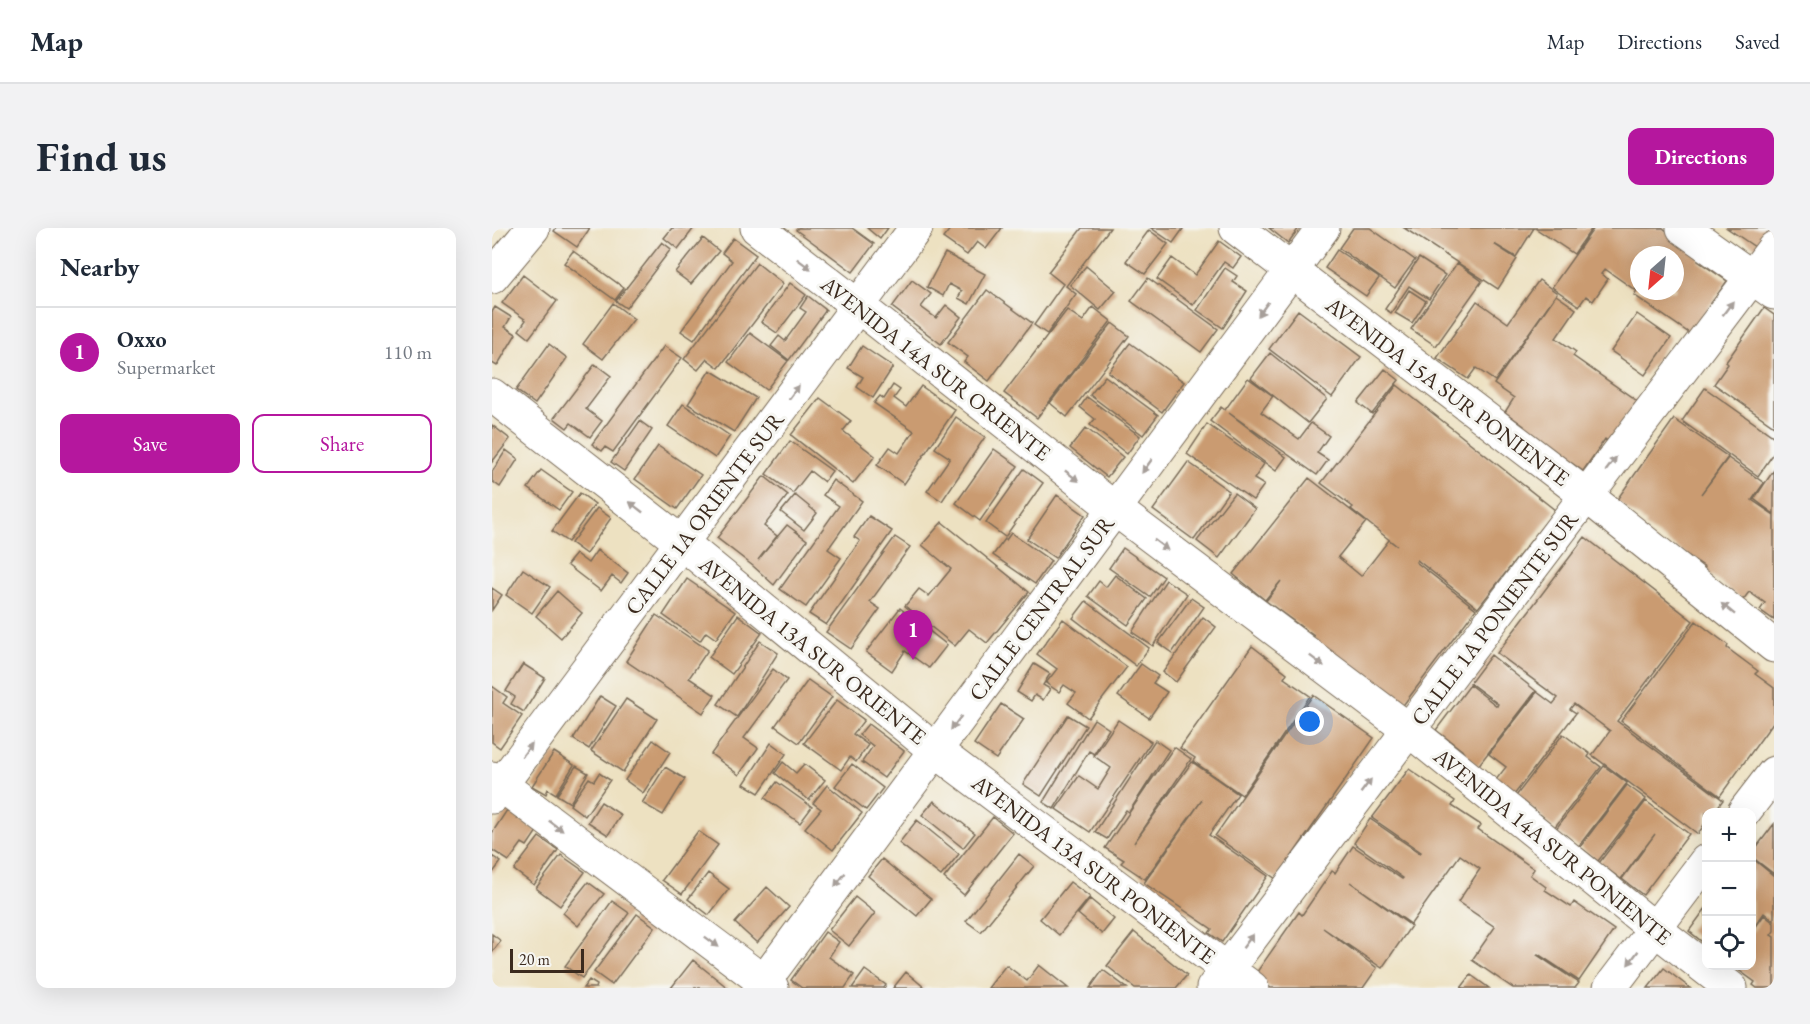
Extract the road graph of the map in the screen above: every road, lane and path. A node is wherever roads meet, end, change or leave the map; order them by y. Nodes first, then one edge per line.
1 (533, 228) edge
2 (757, 228) edge
3 (916, 228) edge
4 (1236, 228) edge
5 (1323, 228) edge
6 (1683, 228) edge
7 (1774, 248) edge
8 (1291, 271) junction
9 (492, 277) edge
10 (1763, 285) edge
11 (858, 306) junction
12 (492, 395) edge
13 (1587, 495) junction
14 (1115, 509) junction
15 (682, 543) junction
16 (1774, 646) edge
17 (1408, 730) junction
18 (936, 751) junction
19 (1774, 773) edge
20 (495, 787) edge
21 (1748, 808) edge
22 (1706, 862) edge
23 (1655, 929) junction
24 (1231, 982) edge
25 (765, 986) edge
26 (1610, 988) edge
27 (1731, 988) edge

1 - 9 street
2 -> 11 street, AVENIDA 14A SUR ORIENTE
3 - 11 street, CALLE 1A ORIENTE SUR
4 - 8 street, AVENIDA 15A SUR PONIENTE
5 - 8 street, CALLE CENTRAL SUR
6 - 10 street
7 - 10 street, CALLE 1A PONIENTE SUR
8 - 13 street, AVENIDA 15A SUR PONIENTE
8 -> 14 street, CALLE CENTRAL SUR
13 -> 10 street, CALLE 1A PONIENTE SUR
11 -> 14 street, AVENIDA 14A SUR ORIENTE
15 -> 11 street, CALLE 1A ORIENTE SUR
15 -> 12 street, AVENIDA 13A SUR ORIENTE
16 -> 13 street, AVENIDA 15A SUR PONIENTE
13 - 17 street, CALLE 1A PONIENTE SUR
14 -> 17 street, AVENIDA 14A SUR PONIENTE
14 -> 18 street, CALLE CENTRAL SUR
15 - 18 street, AVENIDA 13A SUR ORIENTE
20 -> 15 street, CALLE 1A ORIENTE SUR
17 - 23 street, AVENIDA 14A SUR PONIENTE
24 -> 17 street, CALLE 1A PONIENTE SUR
18 - 24 street, AVENIDA 13A SUR PONIENTE
18 -> 25 street, CALLE CENTRAL SUR
19 - 21 street
20 -> 25 street
22 - 23 street
23 -> 26 street
23 - 27 street, AVENIDA 14A SUR PONIENTE

